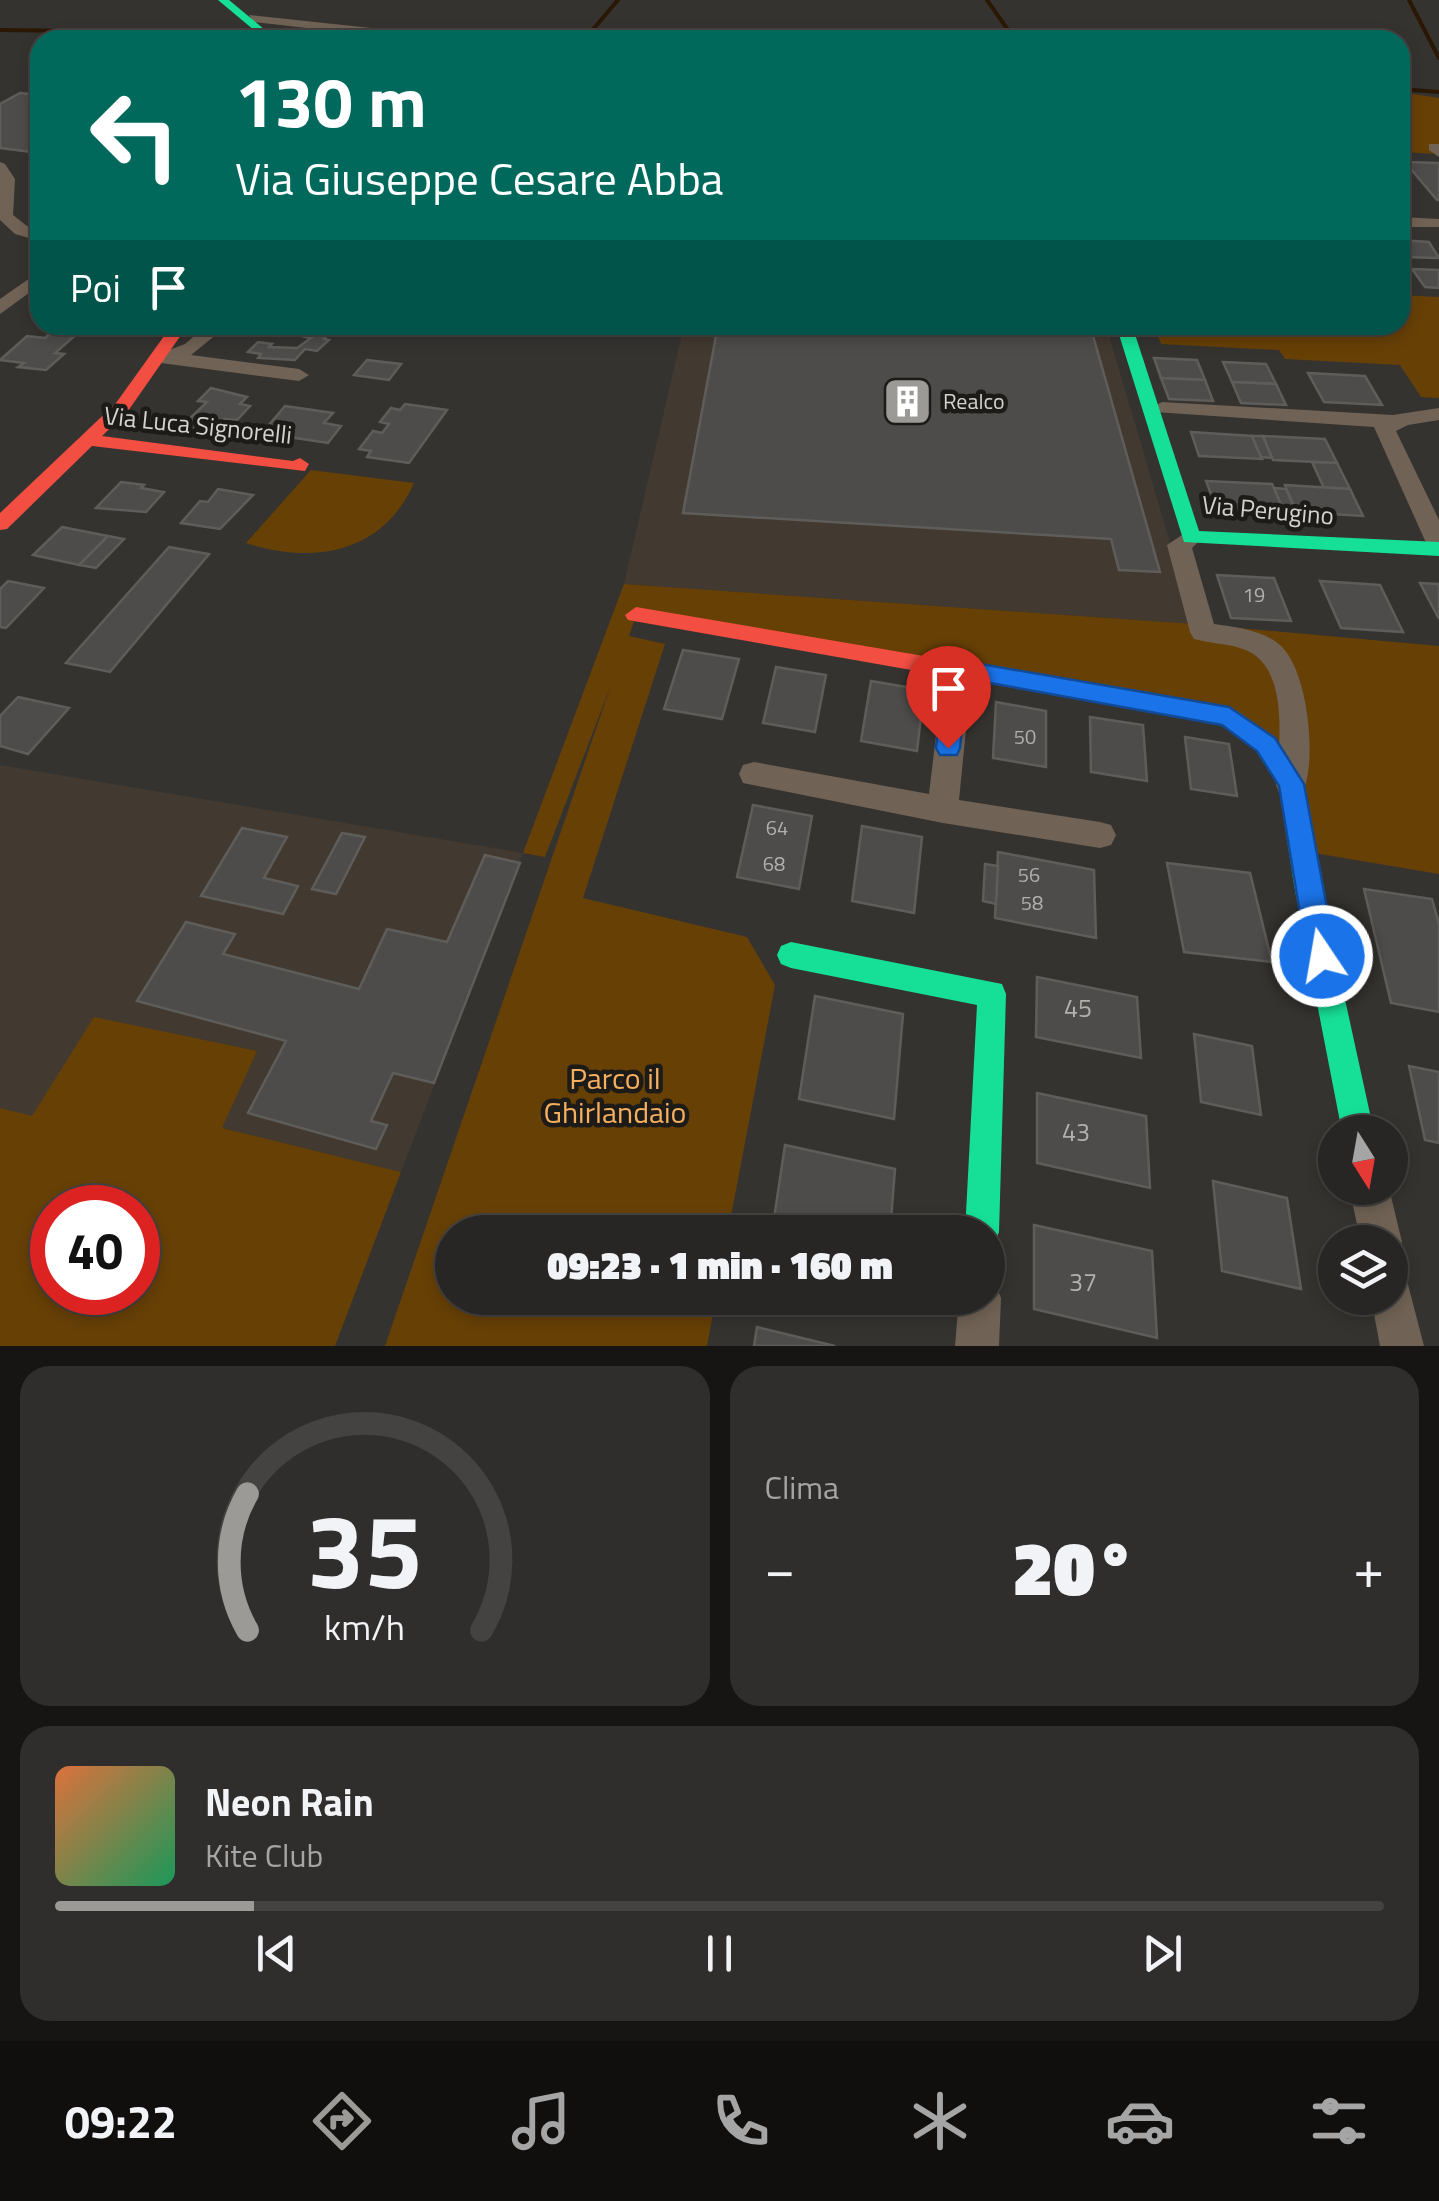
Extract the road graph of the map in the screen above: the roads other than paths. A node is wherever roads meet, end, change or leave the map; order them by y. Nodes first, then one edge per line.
1 (229, 1) edge
2 (254, 18) dead end
3 (261, 30) edge
4 (359, 30) edge
5 (0, 167) edge
6 (1410, 222) edge
7 (1434, 223) dead end
8 (30, 232) edge
9 (30, 284) edge
10 (0, 308) edge
11 (174, 335) edge
12 (207, 335) edge
13 (1127, 335) edge
14 (161, 357) junction
15 (299, 375) dead end
16 (1162, 408) dead end
17 (1439, 414) edge
18 (1396, 422) junction
19 (90, 440) junction
20 (300, 464) dead end
21 (3, 517) edge
22 (1190, 536) junction
23 (1439, 547) edge
24 (636, 615) dead end
25 (958, 669) junction
26 (754, 774) dead end
27 (1292, 784) junction
28 (942, 810) junction
29 (1100, 835) dead end
30 (791, 955) dead end
31 (1354, 1115) edge
32 (983, 1215) edge
33 (979, 1315) edge
34 (1396, 1315) edge
35 (978, 1346) edge
36 (1402, 1346) edge

1 - 3 street
2 - 4 street
5 - 8 street
6 - 7 street
9 - 10 street
11 - 14 street
12 - 14 street
13 - 22 street, Via Perugino
14 - 15 street
14 - 19 street
16 - 18 street
17 - 18 street
18 - 23 street, Via Perugino
19 - 20 street, Via Luca Signorelli
19 - 21 street
22 - 23 street, Via Perugino
22 - 27 street
24 - 25 street
25 - 27 street
25 - 28 street
26 - 28 street
27 - 31 street
28 - 29 street
30 - 32 street
33 - 35 street
34 - 36 street

